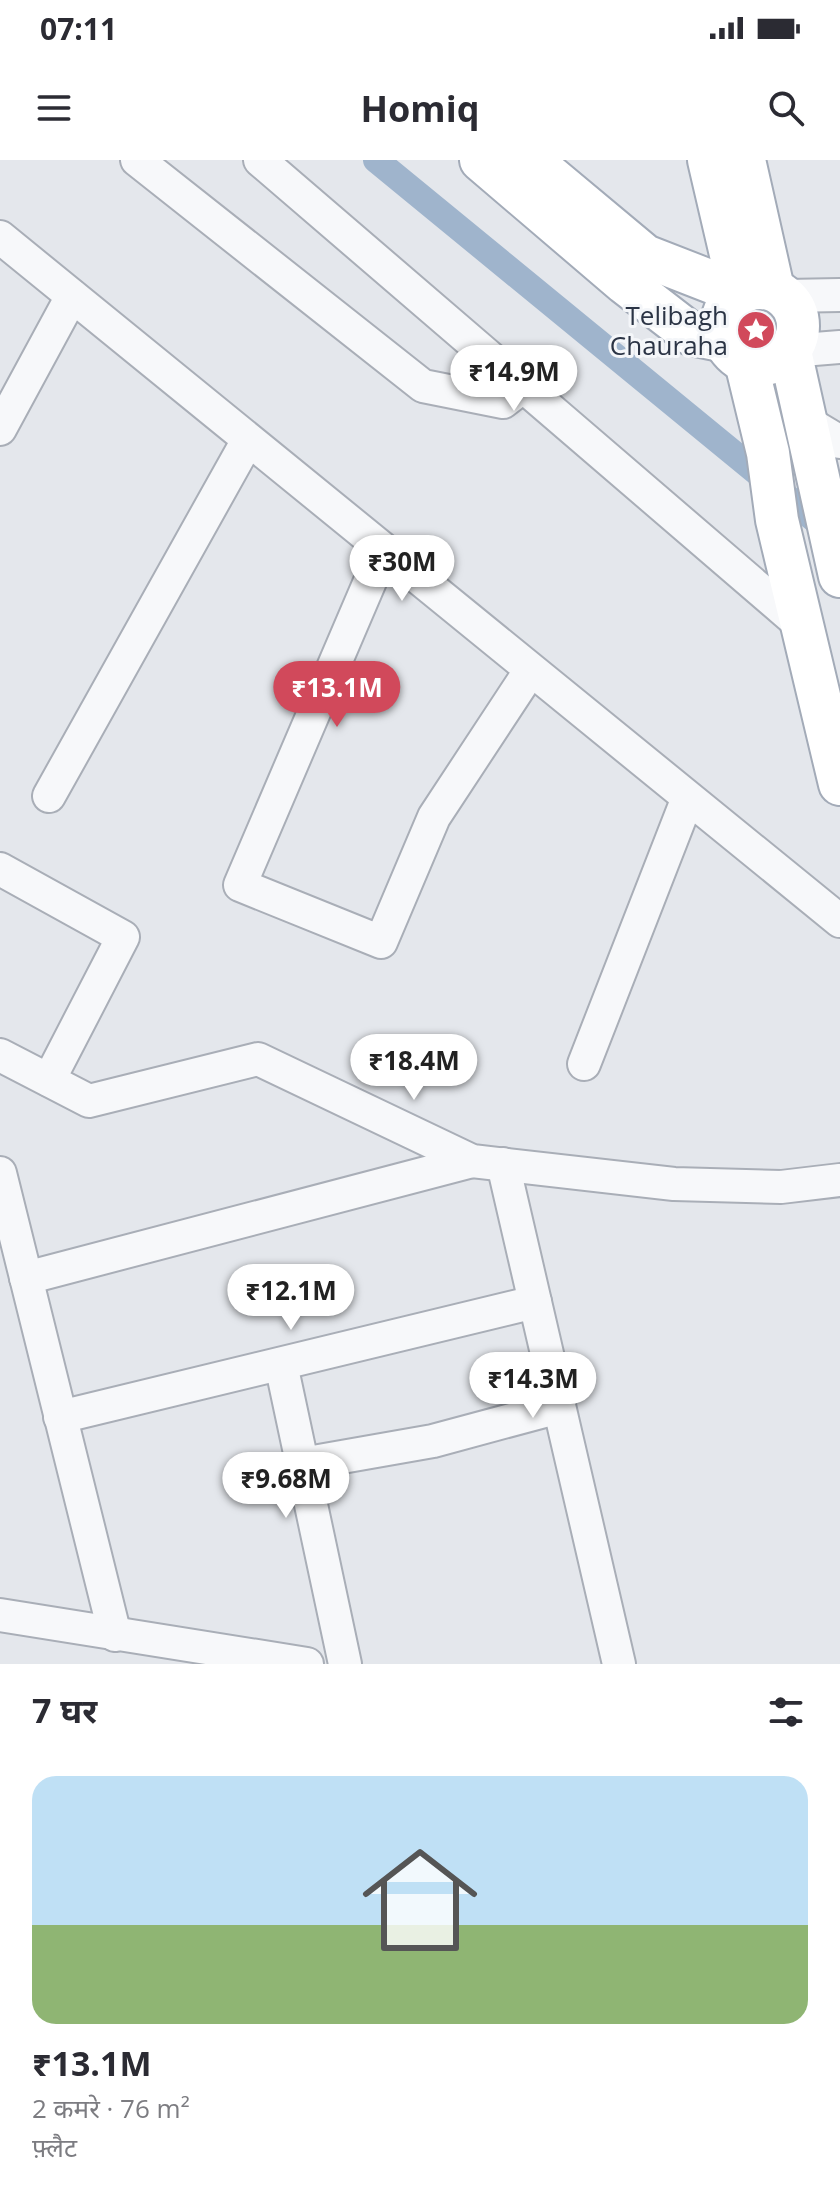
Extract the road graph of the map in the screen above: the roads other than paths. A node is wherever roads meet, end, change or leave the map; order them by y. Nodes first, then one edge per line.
1 (137, 160) edge
2 (260, 160) edge
3 (481, 160) edge
4 (530, 160) edge
5 (709, 160) edge
6 (744, 160) edge
7 (0, 237) edge
8 (766, 293) junction
9 (840, 295) edge
10 (72, 296) junction
11 (840, 347) edge
12 (790, 351) junction
13 (736, 352) junction
14 (525, 385) junction
15 (0, 429) edge
16 (829, 430) edge
17 (248, 440) junction
18 (383, 551) junction
19 (839, 573) edge
20 (801, 625) junction
21 (530, 671) junction
22 (840, 784) edge
23 (49, 796) dead end
24 (687, 800) junction
25 (0, 869) edge
26 (840, 921) edge
27 (0, 1055) edge
28 (584, 1064) dead end
29 (49, 1080) junction
30 (487, 1162) junction
31 (0, 1173) edge
32 (840, 1180) edge
33 (26, 1278) junction
34 (535, 1302) junction
35 (281, 1364) junction
36 (559, 1407) junction
37 (60, 1417) junction
38 (302, 1463) junction
39 (0, 1615) edge
40 (115, 1635) junction
41 (307, 1664) edge
42 (345, 1664) edge
43 (619, 1664) edge

1 - 14 street
2 - 14 street
3 - 13 main road
4 - 8 main road
5 - 8 main road
6 - 8 main road
7 - 10 street
8 - 9 street
8 - 12 main road
8 - 13 main road
10 - 15 street
10 - 17 street
11 - 12 street
12 - 13 main road
12 - 16 main road
13 - 20 main road
14 - 20 street
16 - 19 main road
17 - 18 street
17 - 23 street
18 - 21 street
18 - 21 street
20 - 22 main road
21 - 24 street
24 - 26 street
24 - 28 street
25 - 29 street
27 - 29 street
29 - 30 street
30 - 32 street
30 - 33 street
30 - 34 street
31 - 33 street
33 - 37 street
34 - 35 street
34 - 36 street
35 - 37 street
35 - 38 street
36 - 38 street
36 - 43 street
37 - 40 street
38 - 42 street
39 - 40 street
40 - 41 street

